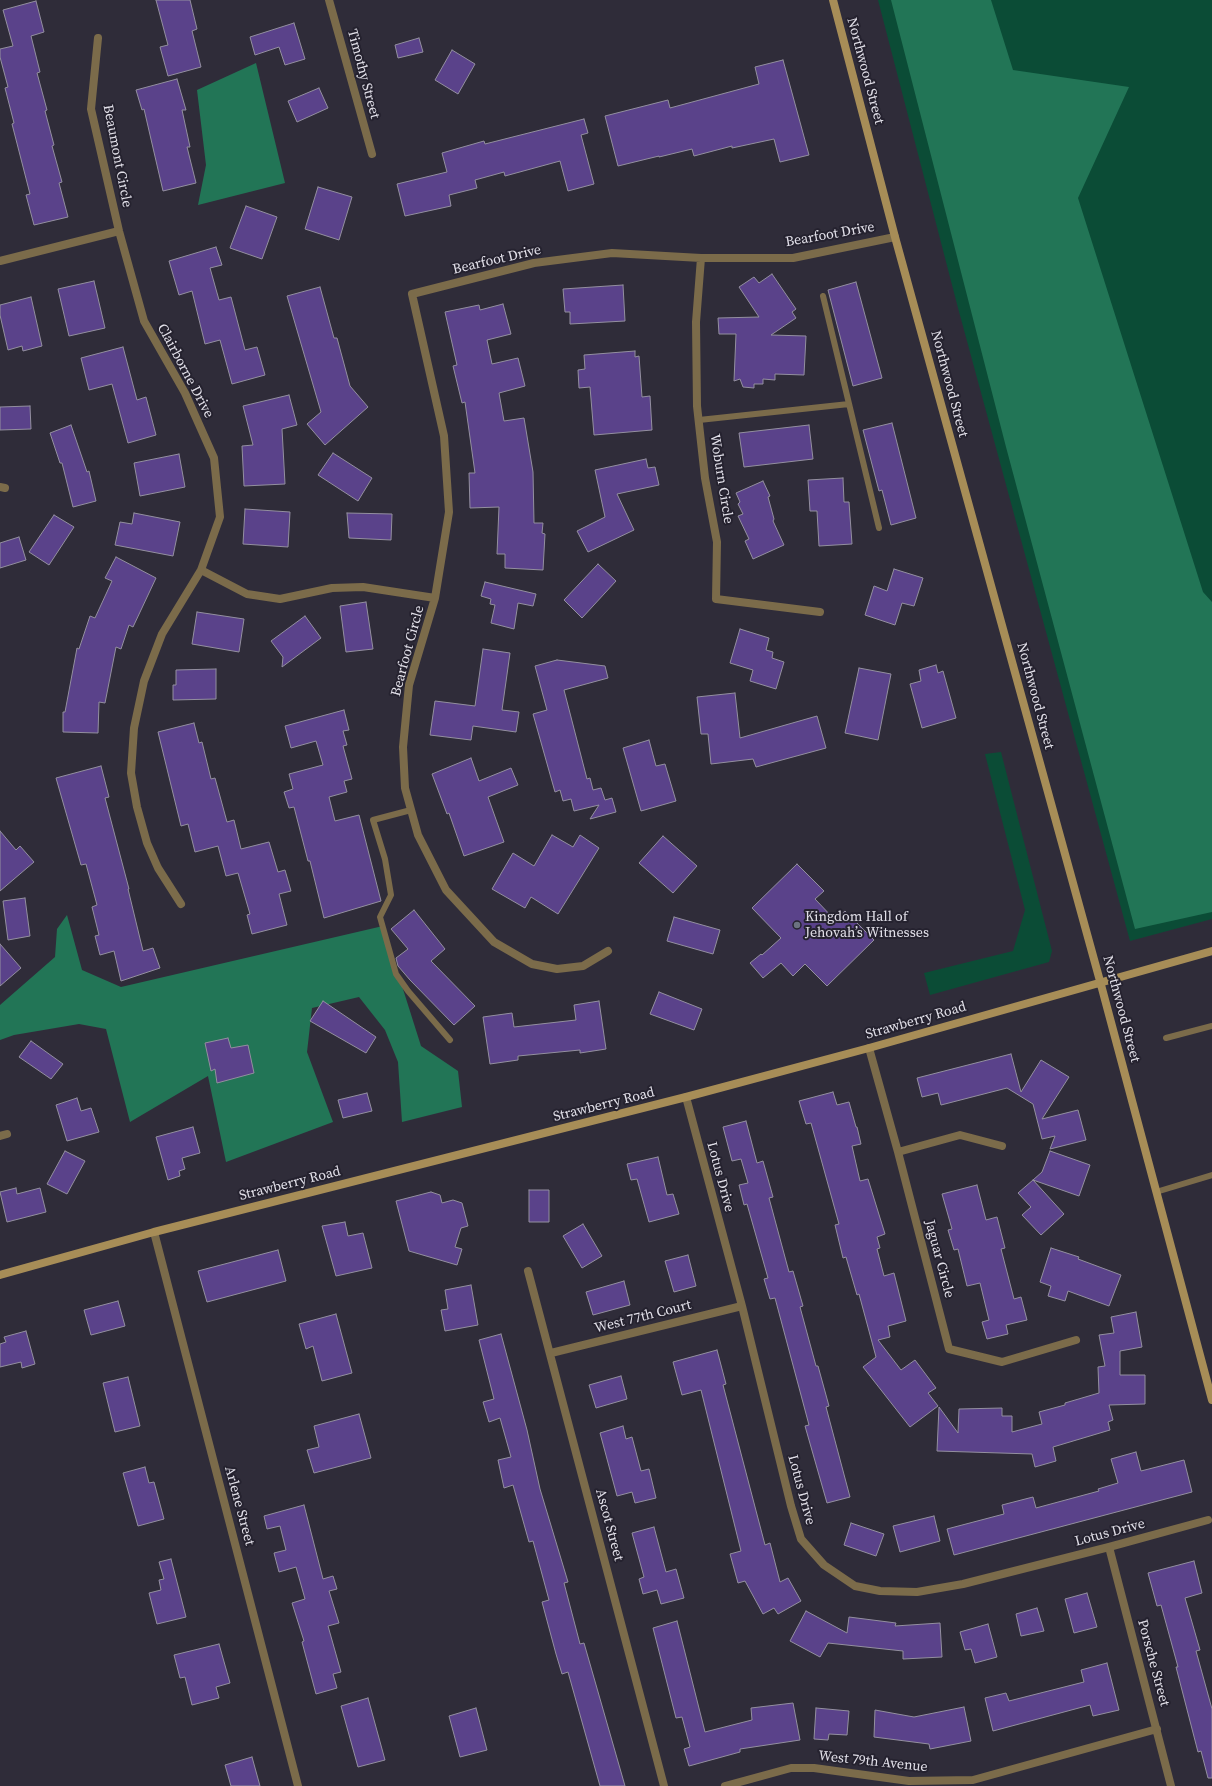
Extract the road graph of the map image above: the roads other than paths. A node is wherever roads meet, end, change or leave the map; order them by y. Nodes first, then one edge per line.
1 (329, 0) edge
2 (833, 0) edge
3 (98, 38) dead end
4 (372, 154) dead end
5 (119, 231) junction
6 (895, 237) junction
7 (701, 258) junction
8 (0, 261) edge
9 (823, 296) dead end
10 (849, 404) junction
11 (699, 420) junction
12 (879, 528) dead end
13 (202, 570) junction
14 (435, 598) junction
15 (820, 612) dead end
16 (411, 810) junction
17 (182, 904) dead end
18 (608, 951) dead end
19 (1212, 951) edge
20 (1100, 981) junction
21 (1212, 1026) edge
22 (1166, 1038) dead end
23 (450, 1040) dead end
24 (869, 1048) junction
25 (686, 1097) junction
26 (1002, 1146) dead end
27 (898, 1152) junction
28 (1212, 1175) edge
29 (1156, 1192) junction
30 (154, 1232) junction
31 (528, 1271) dead end
32 (0, 1275) edge
33 (742, 1306) junction
34 (1076, 1340) dead end
35 (551, 1353) junction
36 (1212, 1400) edge
37 (1208, 1520) dead end
38 (1109, 1547) junction
39 (1157, 1729) junction
40 (909, 1784) edge
41 (298, 1786) edge
42 (664, 1786) edge
43 (725, 1786) edge
44 (1171, 1786) edge

1 - 4 street, Timothy Street
2 - 6 street, Northwood Street
3 - 5 street, Beaumont Circle
5 - 8 street
5 - 13 street, Clairborne Drive
6 - 7 street, Bearfoot Drive
6 - 20 street, Northwood Street
7 - 11 street, Woburn Circle
7 - 14 street, Bearfoot Drive
9 - 10 lane
10 - 11 lane
10 - 12 lane
11 - 15 street, Woburn Circle
13 - 14 street
13 - 17 street, Clairborne Drive
14 - 16 street, Bearfoot Circle
16 - 18 street, Bearfoot Circle
16 - 23 lane
19 - 20 street, Strawberry Road
20 - 24 street, Strawberry Road
20 - 29 street, Northwood Street
21 - 22 lane
24 - 25 street, Strawberry Road
24 - 27 street, Jaguar Circle
25 - 30 street, Strawberry Road
25 - 33 street, Lotus Drive
26 - 27 street
27 - 34 street, Jaguar Circle
28 - 29 lane
29 - 36 street, Northwood Street
30 - 32 street, Strawberry Road
30 - 41 street, Arlene Street
31 - 35 street, Ascot Street
33 - 35 street, West 77th Court
33 - 38 street, Lotus Drive
35 - 42 street, Ascot Street
37 - 38 street, Lotus Drive
38 - 39 street, Porsche Street
39 - 40 street, West 79th Avenue
39 - 44 street, Porsche Street
40 - 43 street, West 79th Avenue

